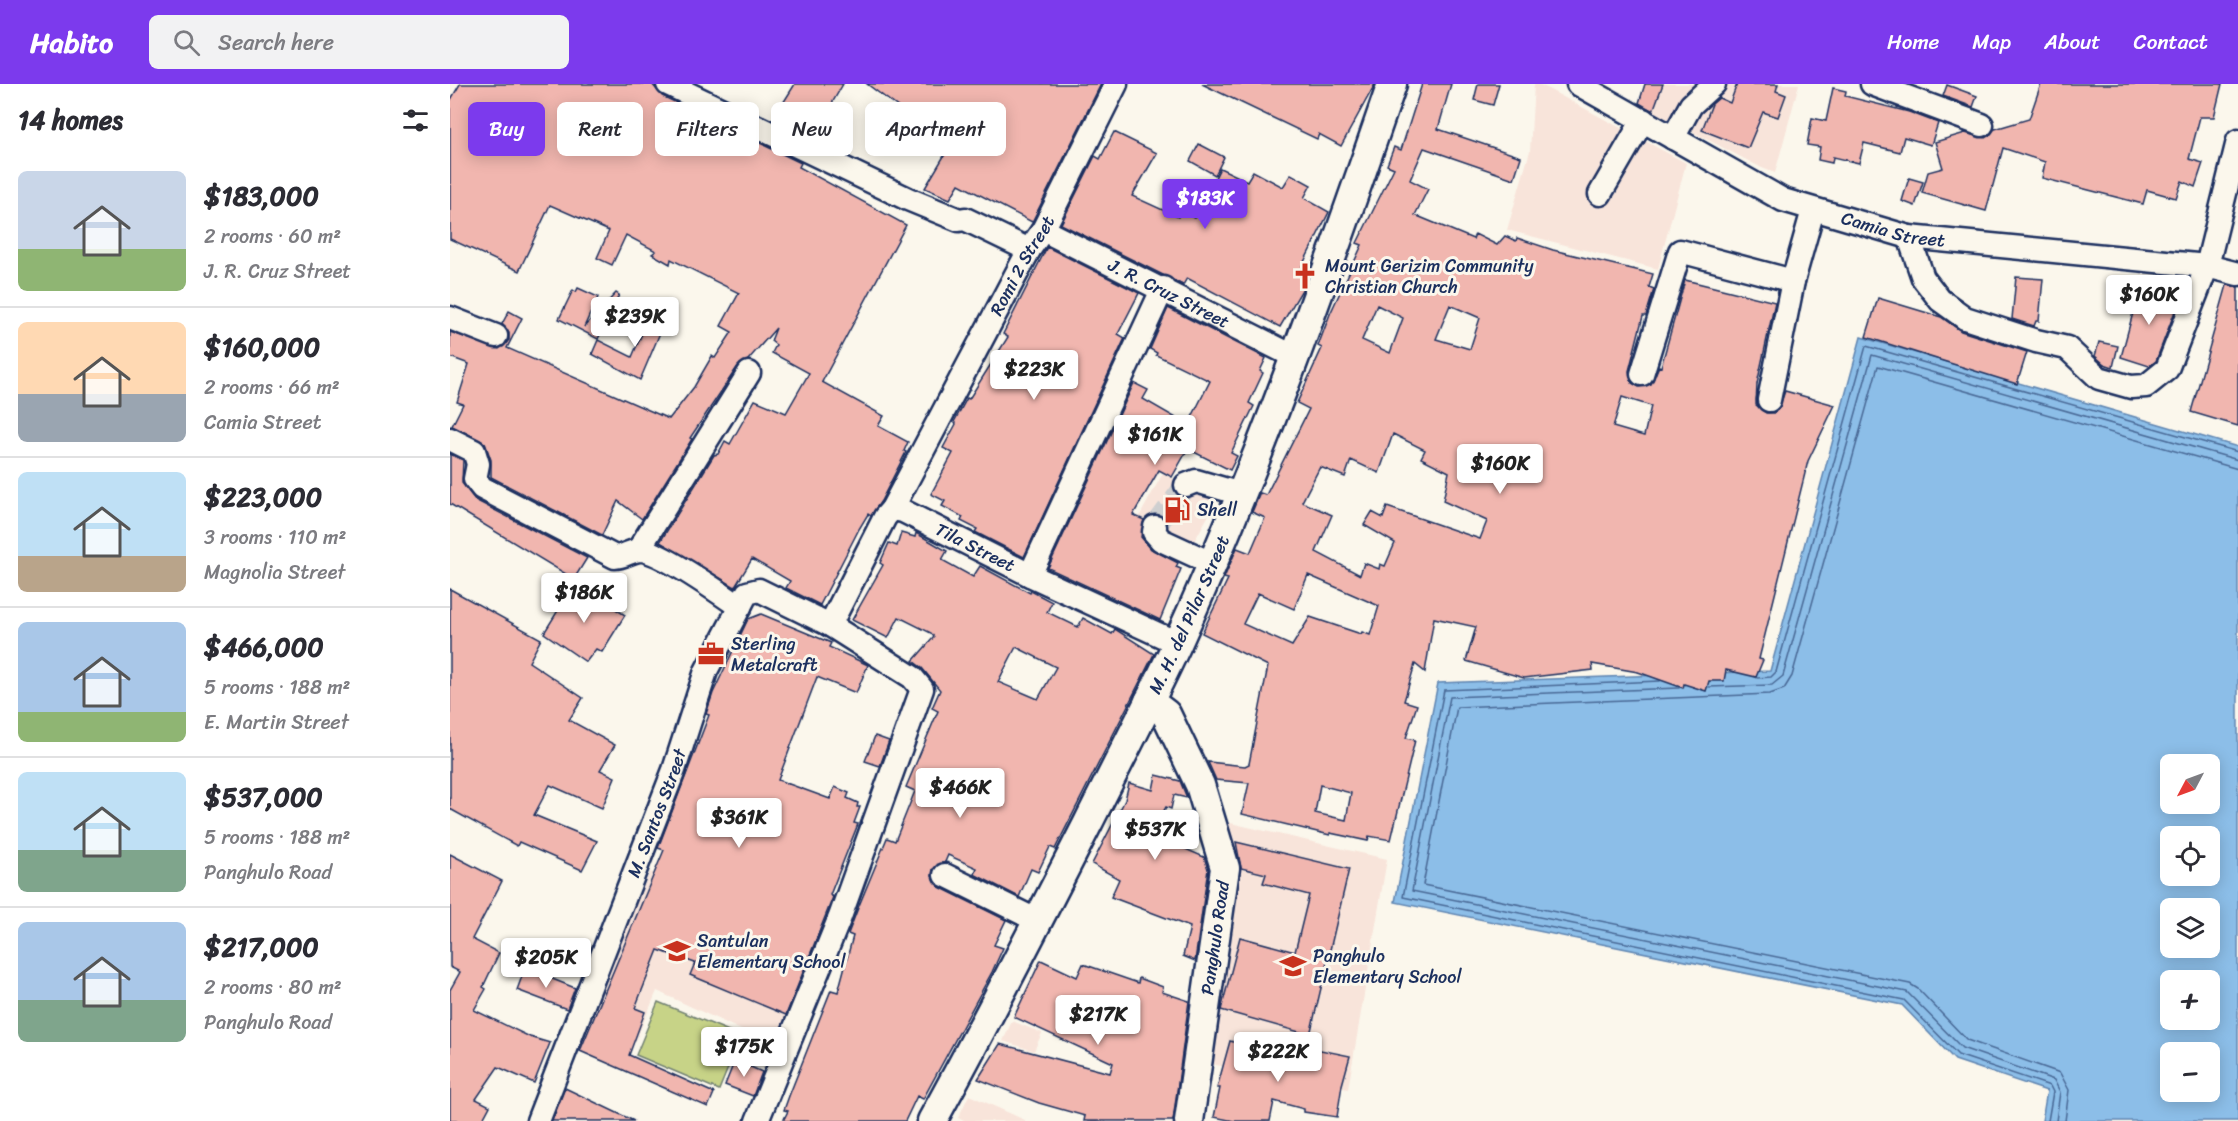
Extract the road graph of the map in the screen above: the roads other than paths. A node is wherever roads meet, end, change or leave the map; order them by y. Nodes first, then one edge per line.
1 (668, 84) edge
2 (1116, 84) edge
3 (1392, 84) edge
4 (1578, 84) edge
5 (1714, 84) edge
6 (1872, 84) edge
7 (1643, 120) junction
8 (1982, 125) dead end
9 (1673, 138) junction
10 (2238, 141) edge
11 (1600, 194) dead end
12 (1813, 210) junction
13 (1043, 230) junction
14 (1909, 237) junction
15 (1029, 250) junction
16 (2207, 266) junction
17 (2238, 274) edge
18 (1793, 280) junction
19 (1163, 288) junction
20 (450, 318) edge
21 (496, 336) dead end
22 (1295, 357) junction
23 (749, 373) dead end
24 (1642, 374) dead end
25 (1769, 400) dead end
26 (450, 439) edge
27 (1186, 485) dead end
28 (1241, 494) junction
29 (892, 509) junction
30 (1155, 526) dead end
31 (639, 549) junction
32 (1211, 564) junction
33 (1030, 575) junction
34 (740, 607) junction
35 (830, 626) junction
36 (1177, 643) junction
37 (1149, 701) junction
38 (945, 875) dead end
39 (1038, 921) junction
40 (538, 1121) edge
41 (757, 1121) edge
42 (932, 1121) edge
43 (1189, 1121) edge

1 - 15 street
2 - 13 street, Romi 2 Street
3 - 22 main road, M. H. del Pilar Street
4 - 7 street, Camia Street
5 - 9 street
6 - 8 street
7 - 9 street, Camia Street
7 - 11 street
9 - 12 street, Camia Street
10 - 16 street
12 - 14 street, Camia Street
12 - 18 street
13 - 15 street, Romi 2 Street
13 - 19 street, J. R. Cruz Street
14 - 16 street, Camia Street
14 - 16 street
15 - 29 street, Romi 2 Street
16 - 17 street, Camia Street
18 - 24 street
18 - 25 street
19 - 22 street, J. R. Cruz Street
19 - 33 street
20 - 21 street
22 - 28 main road, M. H. del Pilar Street
23 - 31 street
26 - 31 street
27 - 28 street
28 - 32 main road, M. H. del Pilar Street
29 - 33 street, Tila Street
29 - 35 street
30 - 32 street
31 - 34 street
32 - 36 main road, M. H. del Pilar Street
33 - 36 street, Tila Street
34 - 35 street, M. Santos Street
34 - 40 street, M. Santos Street
35 - 41 street, M. Santos Street
36 - 37 main road, M. H. del Pilar Street
37 - 39 main road, M. H. del Pilar Street
37 - 43 main road, Panghulo Road
38 - 39 street
39 - 42 main road, M. H. del Pilar Street

